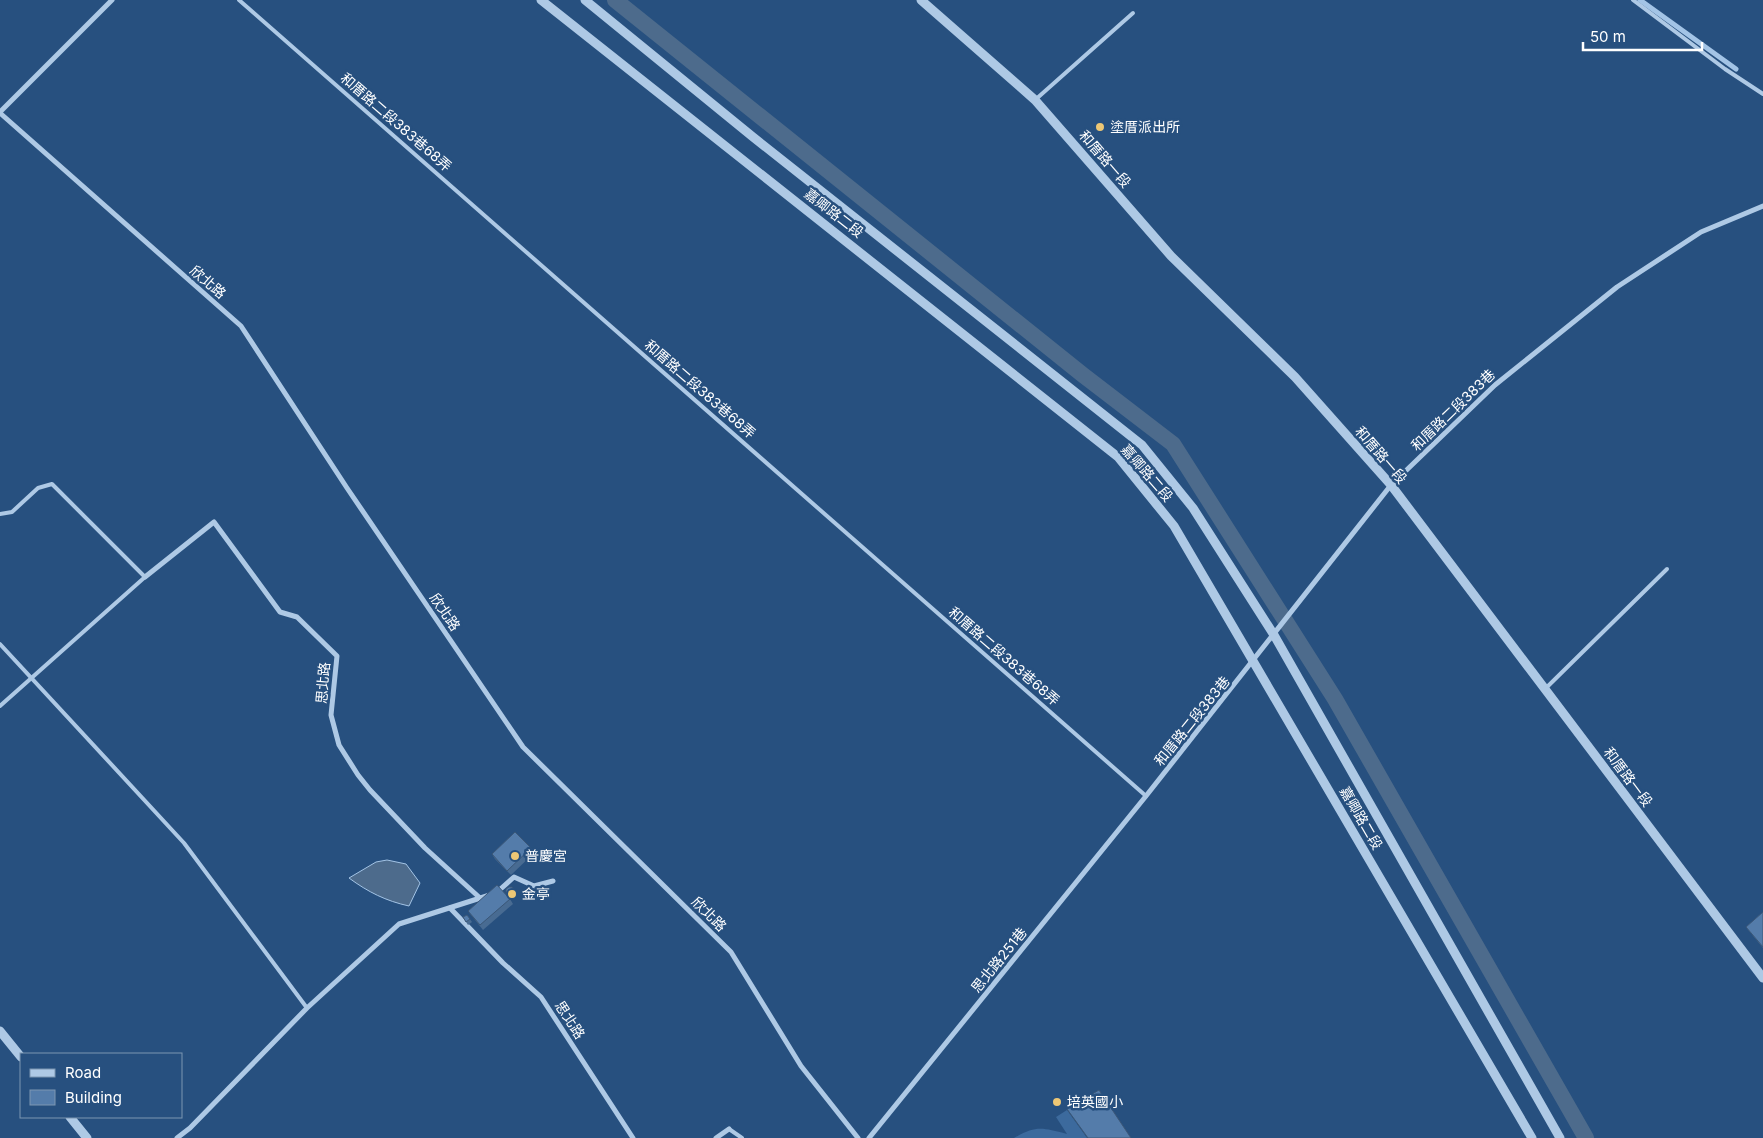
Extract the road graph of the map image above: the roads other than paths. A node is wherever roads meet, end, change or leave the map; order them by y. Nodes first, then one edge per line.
1 (112, 0) edge
2 (239, 0) edge
3 (541, 0) edge
4 (586, 0) edge
5 (921, 0) edge
6 (1633, 0) edge
7 (1133, 13) dead end
8 (1763, 94) edge
9 (1035, 100) junction
10 (0, 113) edge
11 (1763, 206) edge
12 (1391, 485) junction
13 (0, 514) edge
14 (1667, 569) dead end
15 (145, 577) junction
16 (1274, 634) junction
17 (0, 644) edge
18 (1254, 661) junction
19 (33, 678) junction
20 (1544, 689) junction
21 (0, 706) edge
22 (1146, 796) junction
23 (553, 881) dead end
24 (480, 898) junction
25 (450, 908) junction
26 (1763, 978) edge
27 (307, 1008) junction
28 (0, 1030) edge
29 (20, 1056) edge
30 (71, 1118) edge
31 (728, 1129) joint
32 (87, 1138) edge
33 (177, 1138) edge
34 (633, 1138) edge
35 (716, 1138) edge
36 (742, 1138) edge
37 (858, 1138) edge
38 (869, 1138) edge
39 (1532, 1138) edge
40 (1560, 1138) edge

1 - 10 street
2 - 22 lane, 和厝路二段383巷68弄
3 - 18 street, 嘉卿路二段
4 - 16 street, 嘉卿路二段
5 - 9 street, 和厝路一段
6 - 8 lane
7 - 9 lane
9 - 12 street, 和厝路一段
10 - 37 street, 欣北路
11 - 12 street, 和厝路二段383巷
12 - 16 street, 和厝路二段383巷
12 - 20 street, 和厝路一段
13 - 15 lane
14 - 20 lane
15 - 19 lane
15 - 24 street, 思北路
16 - 18 street, 和厝路二段383巷
16 - 40 street, 嘉卿路二段
17 - 19 lane
18 - 22 street, 和厝路二段383巷
18 - 39 street, 嘉卿路二段
19 - 21 lane
19 - 27 lane
20 - 26 street, 和厝路一段
22 - 38 street, 思北路251巷
23 - 24 street
24 - 25 street
25 - 27 street
25 - 34 street, 思北路
27 - 33 street
28 - 29 street
30 - 32 street
31 - 35 street
31 - 36 lane

